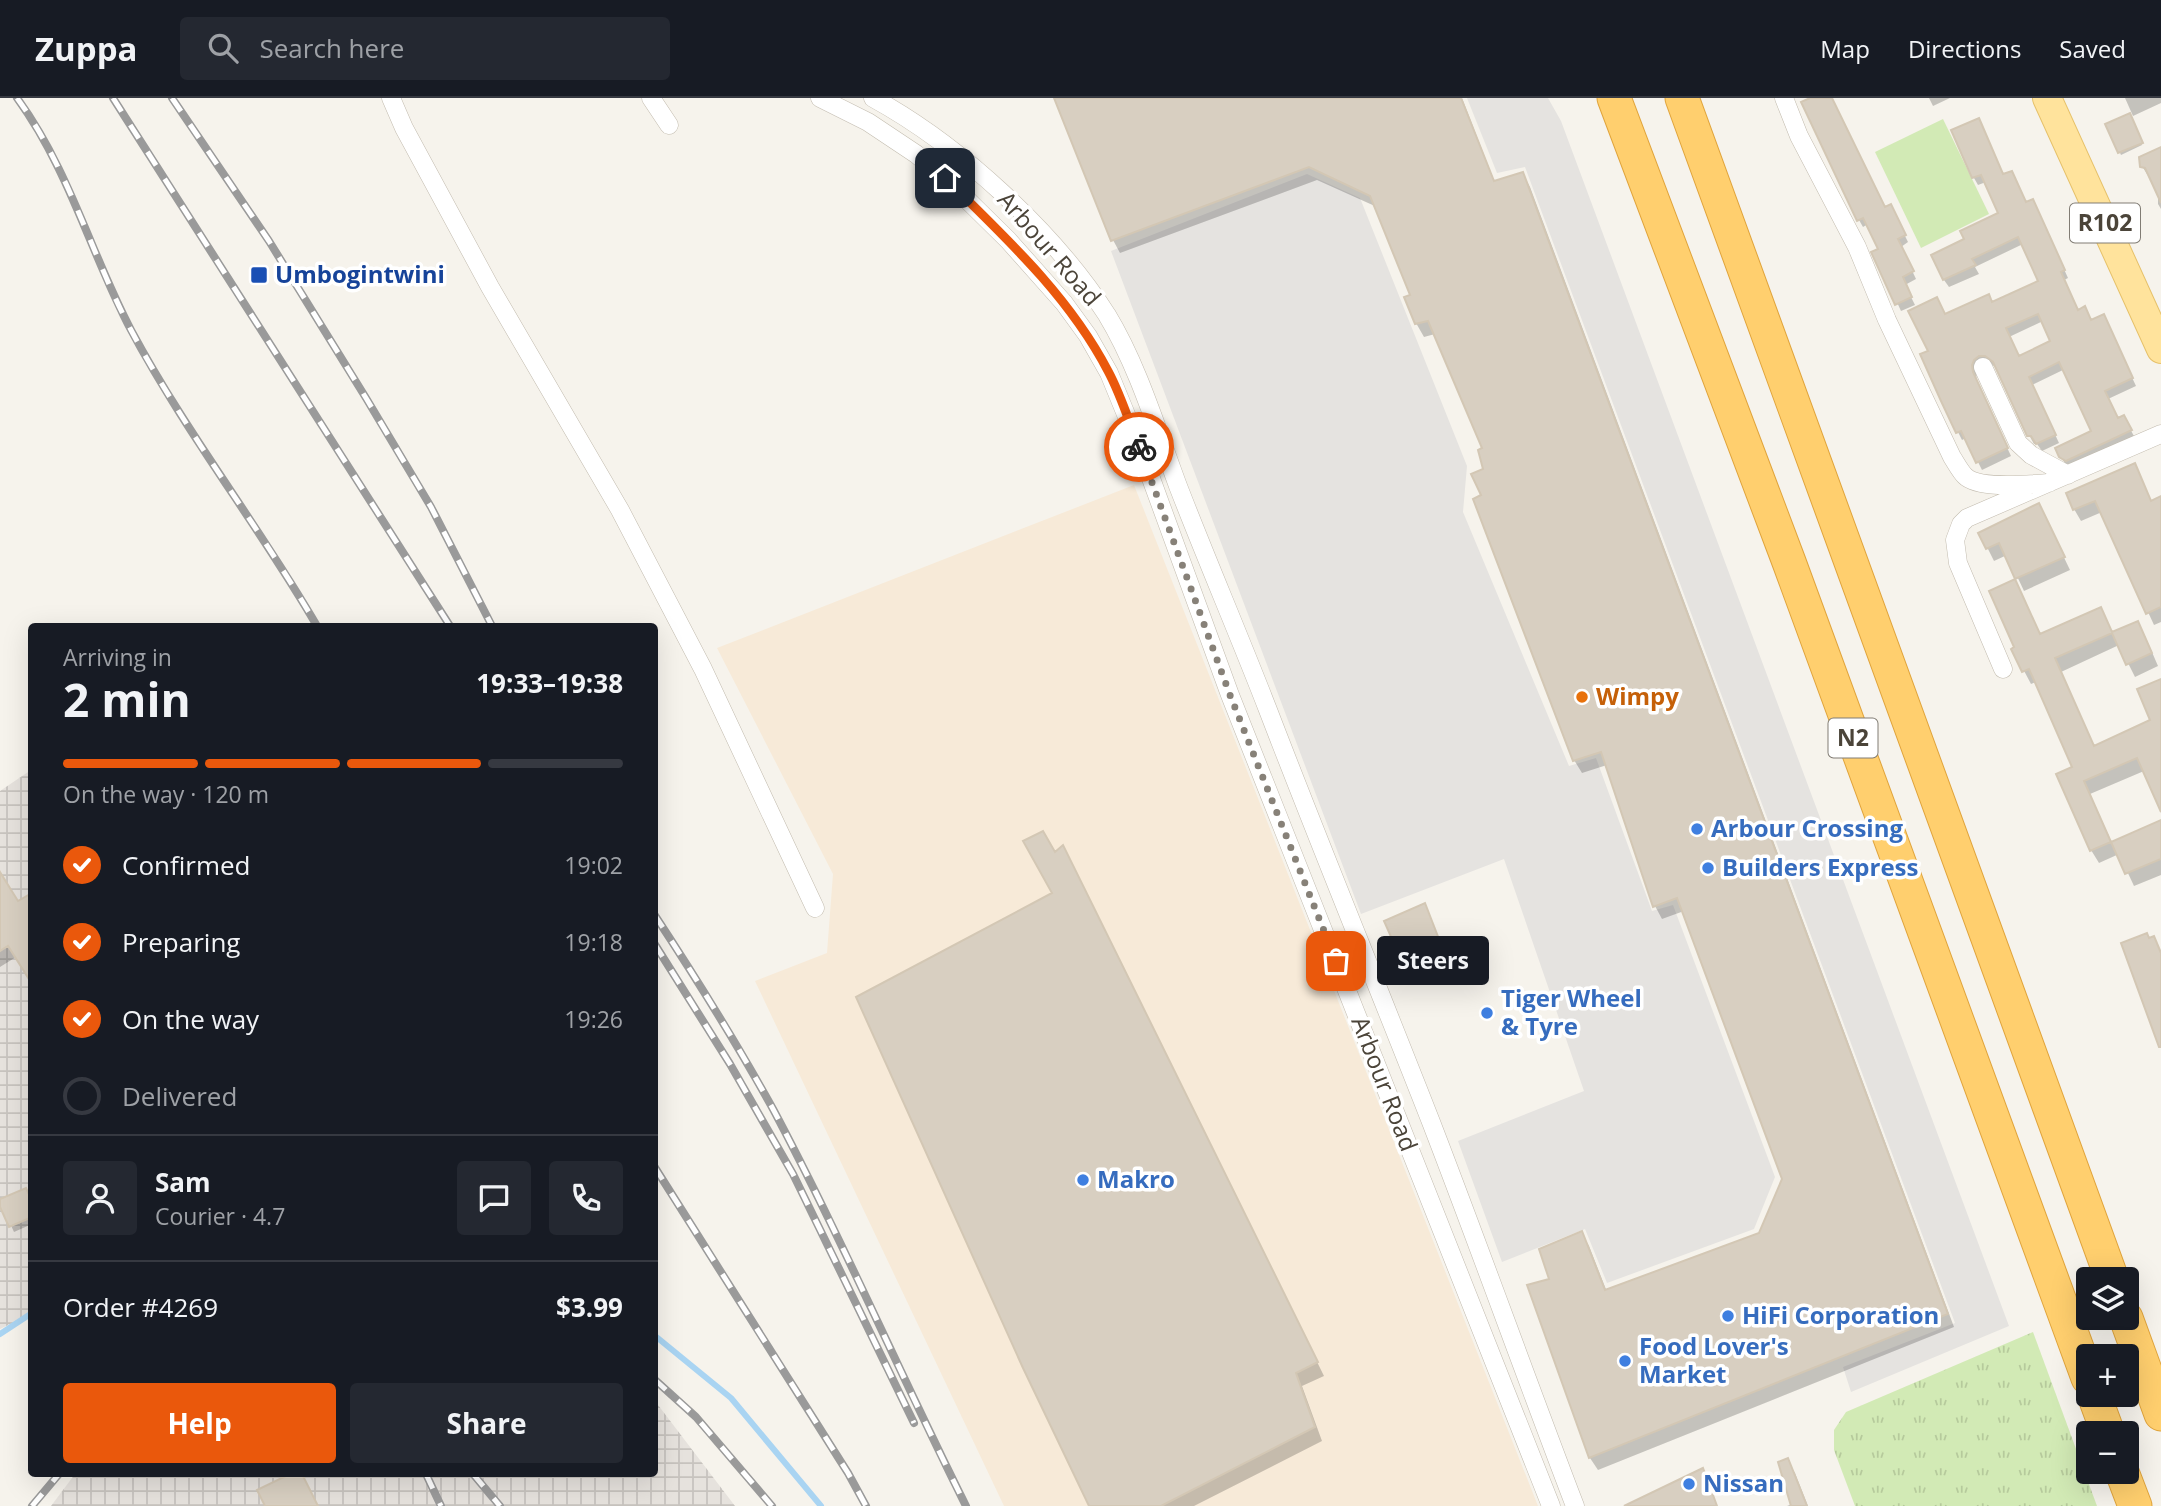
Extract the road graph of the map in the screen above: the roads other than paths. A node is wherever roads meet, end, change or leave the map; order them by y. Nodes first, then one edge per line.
1 (391, 98) edge
2 (651, 98) edge
3 (820, 98) edge
4 (873, 98) edge
5 (1614, 98) edge
6 (1682, 98) edge
7 (1784, 98) edge
8 (2047, 98) edge
9 (668, 125) dead end
10 (2161, 349) edge
11 (1983, 367) dead end
12 (2161, 434) edge
13 (2068, 475) junction
14 (2049, 483) junction
15 (2003, 670) dead end
16 (815, 908) dead end
17 (2108, 1267) edge
18 (2130, 1330) edge
19 (2076, 1345) edge
20 (2161, 1414) edge
21 (2127, 1484) edge
22 (1550, 1506) edge
23 (1575, 1506) edge
24 (2135, 1506) edge

1 - 16 street
2 - 9 street
3 - 22 street, Arbour Road
4 - 23 street, Arbour Road
5 - 19 highway, N2
6 - 17 highway, N2
7 - 14 street
8 - 10 main road, R102
11 - 13 street
12 - 13 street
13 - 14 street
14 - 15 street
18 - 20 highway
21 - 24 highway

